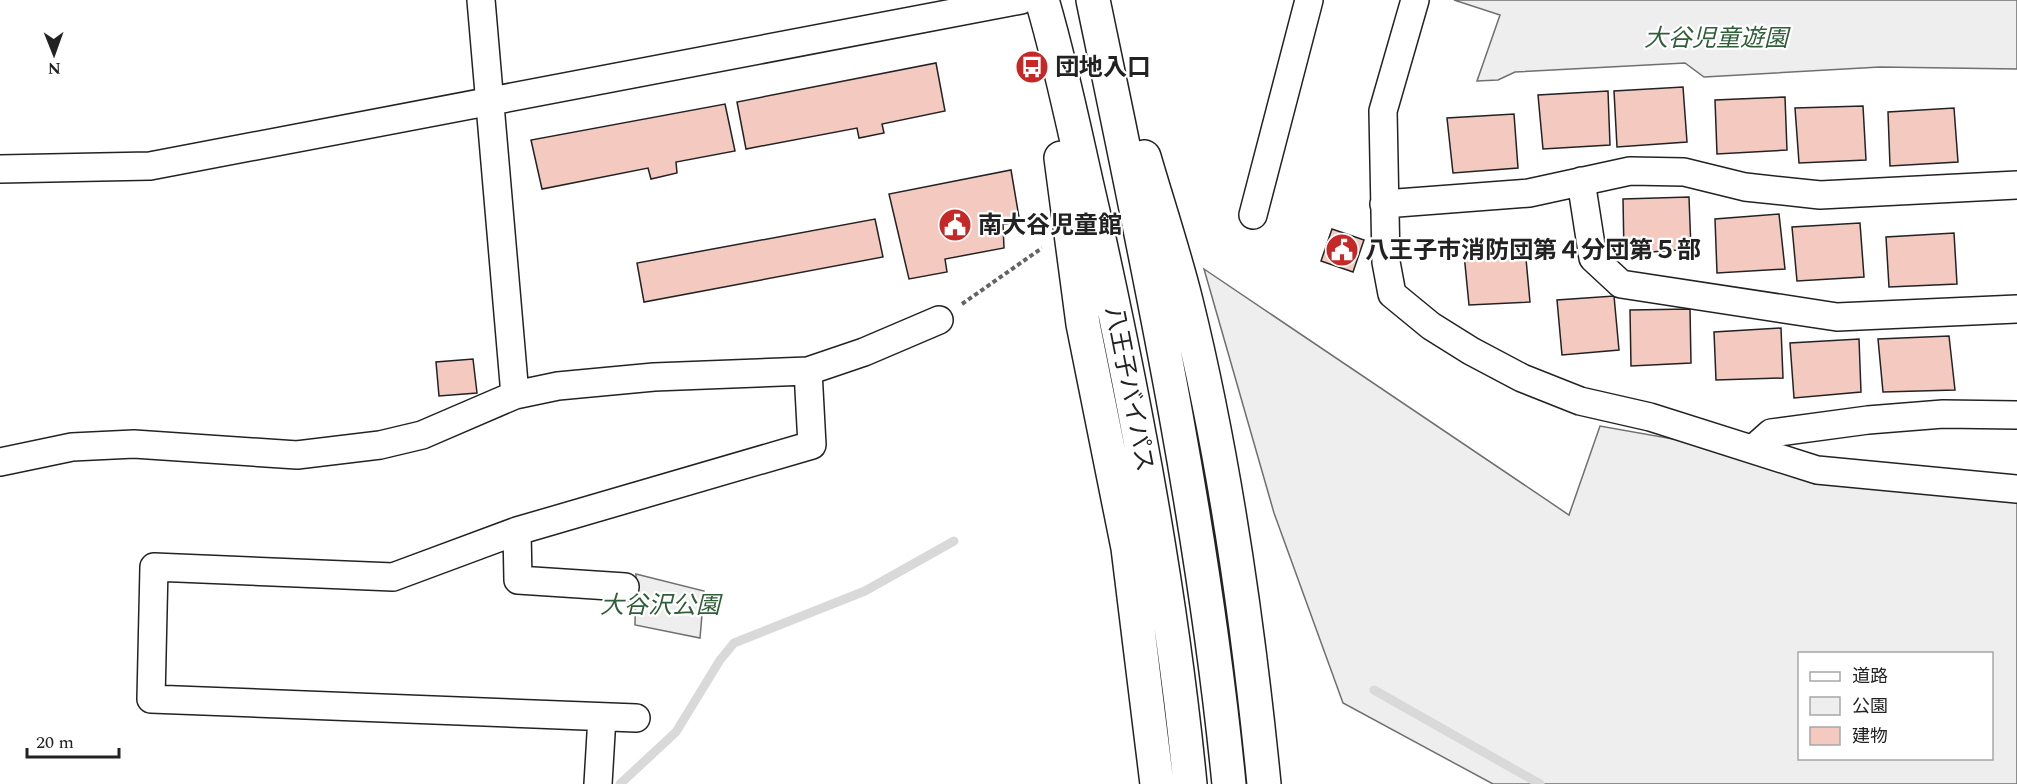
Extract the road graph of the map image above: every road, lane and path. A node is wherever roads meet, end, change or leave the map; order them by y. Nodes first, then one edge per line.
1 (481, 0) edge
2 (1021, 0) edge
3 (1042, 0) edge
4 (1309, 0) edge
5 (1415, 0) edge
6 (911, 10) edge
7 (1096, 16) edge
8 (488, 102) junction
9 (0, 169) edge
10 (1581, 182) junction
11 (2017, 184) edge
12 (1384, 204) junction
13 (1254, 215) dead end
14 (1051, 242) dead end
15 (2017, 309) edge
16 (939, 320) joint
17 (808, 371) junction
18 (515, 394) junction
19 (2017, 415) edge
20 (1753, 449) junction
21 (0, 462) edge
22 (2017, 489) edge
23 (517, 531) junction
24 (625, 586) dead end
25 (602, 717) junction
26 (636, 718) dead end
27 (598, 784) edge
28 (1157, 784) edge
29 (1190, 784) edge
30 (1229, 784) edge
31 (1264, 784) edge

1 - 8 street
2 - 6 street
3 - 28 highway
3 - 29 highway, 八王子バイパス
4 - 13 street
5 - 12 street
6 - 8 street
7 - 30 highway, 八王子バイパス
7 - 31 highway
8 - 9 street
8 - 18 street
10 - 11 street
10 - 12 street
10 - 15 street
12 - 20 street
14 - 16 path
16 - 17 street
17 - 18 street
17 - 23 street
18 - 21 street
19 - 20 street
20 - 22 street
23 - 24 street
23 - 25 street
25 - 26 street
25 - 27 street

